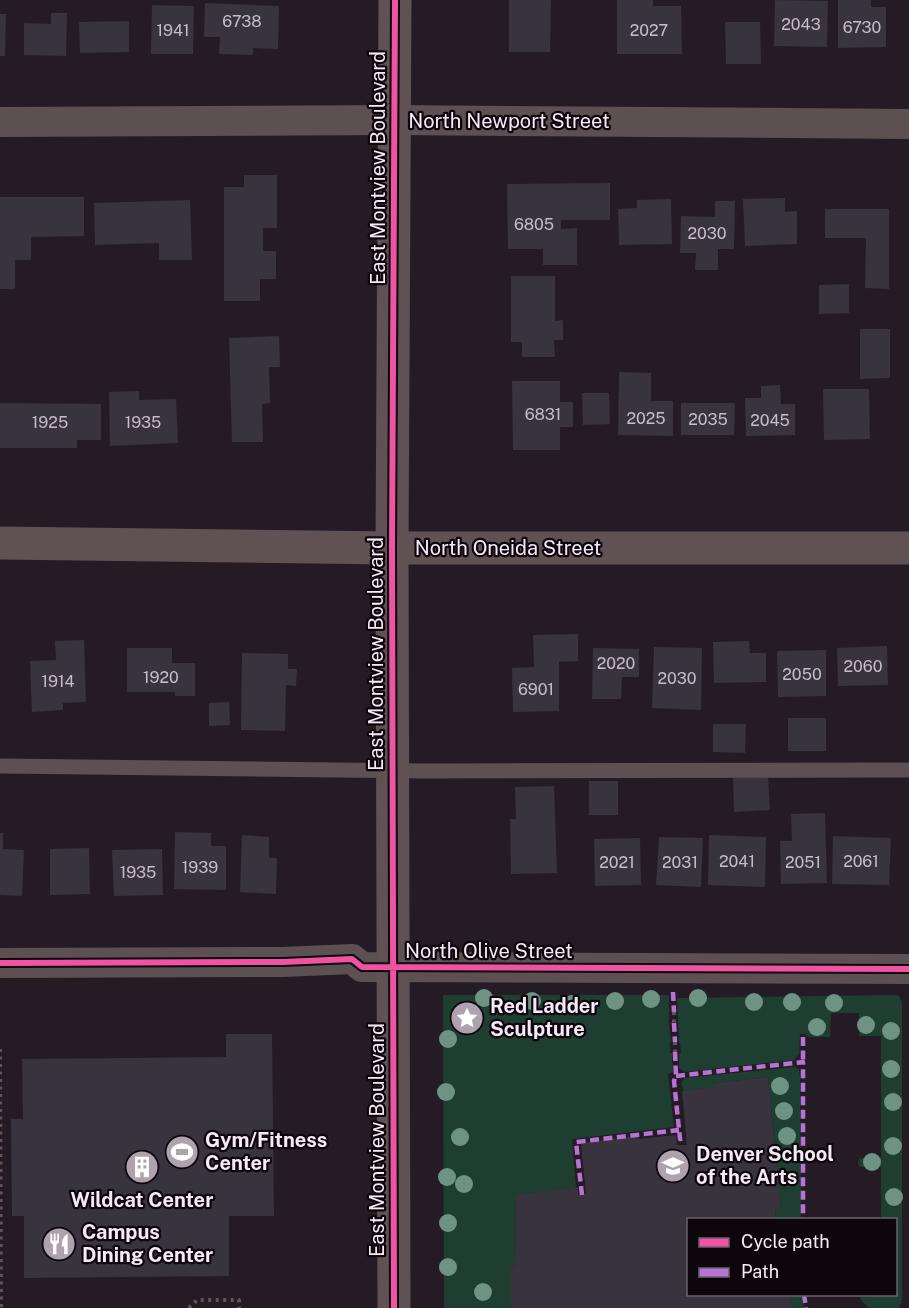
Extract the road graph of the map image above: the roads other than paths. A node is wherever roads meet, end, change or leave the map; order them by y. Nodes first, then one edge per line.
1 (395, 0) edge
2 (395, 120) junction
3 (0, 122) edge
4 (909, 124) edge
5 (0, 543) edge
6 (392, 548) junction
7 (909, 548) edge
8 (0, 766) edge
9 (393, 770) junction
10 (909, 770) edge
11 (0, 963) edge
12 (394, 967) junction
13 (909, 969) edge
14 (394, 1308) edge

1 - 2 main road, East Montview Boulevard
2 - 3 street, North Newport Street
2 - 4 street, North Newport Street
2 - 6 main road, East Montview Boulevard
5 - 6 main road, North Oneida Street
6 - 7 main road, North Oneida Street
6 - 9 main road, East Montview Boulevard
8 - 9 lane
9 - 10 lane
9 - 12 main road, East Montview Boulevard
11 - 12 street, North Olive Street
12 - 13 street, North Olive Street
12 - 14 main road, East Montview Boulevard

